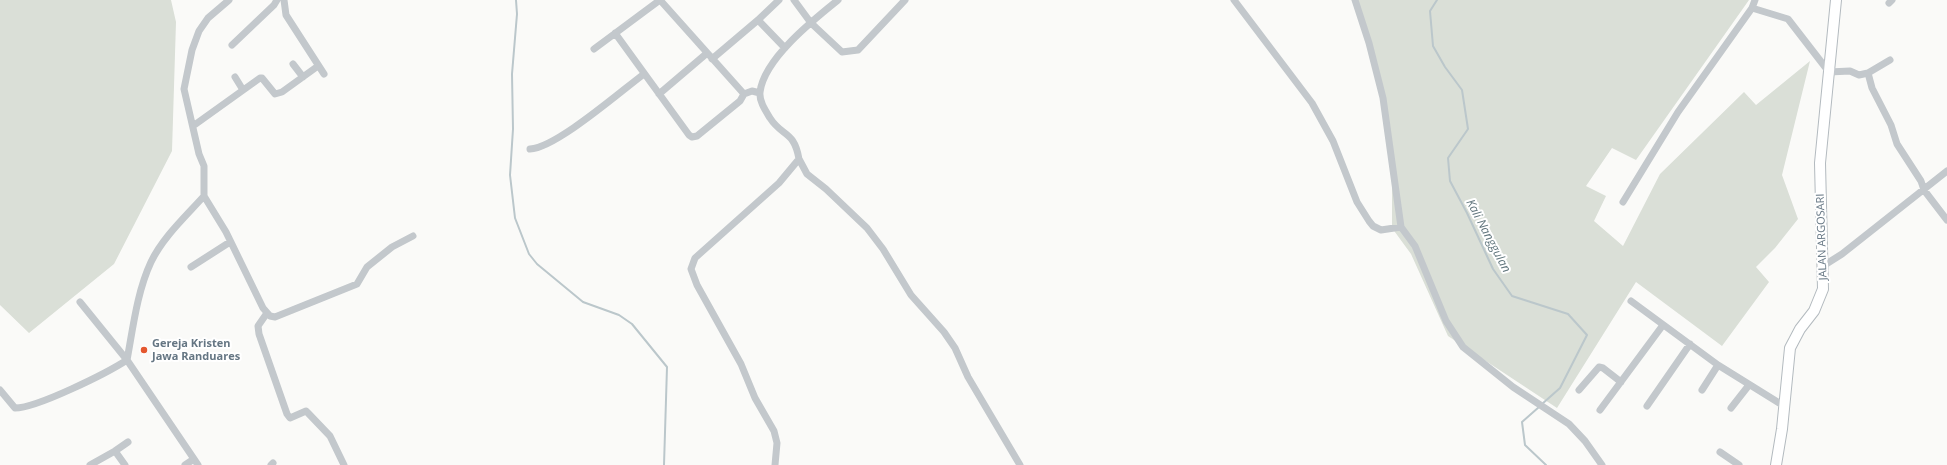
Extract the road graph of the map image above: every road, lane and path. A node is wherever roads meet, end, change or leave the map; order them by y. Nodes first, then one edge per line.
1 (229, 0) edge
2 (277, 0) edge
3 (284, 0) edge
4 (660, 0) edge
5 (780, 0) edge
6 (794, 0) edge
7 (838, 0) edge
8 (905, 0) edge
9 (1234, 0) edge
10 (1355, 0) edge
11 (1755, 0) edge
12 (1836, 0) edge
13 (1752, 8) junction
14 (758, 20) junction
15 (811, 23) junction
16 (615, 33) junction
17 (232, 45) dead end
18 (784, 48) junction
19 (594, 49) dead end
20 (709, 56) junction
21 (1890, 60) dead end
22 (293, 64) dead end
23 (318, 66) junction
24 (1830, 72) junction
25 (1868, 73) junction
26 (324, 74) dead end
27 (644, 74) junction
28 (235, 77) dead end
29 (303, 77) junction
30 (243, 90) junction
31 (760, 93) junction
32 (660, 94) junction
33 (744, 94) junction
34 (193, 126) junction
35 (530, 149) dead end
36 (799, 159) junction
37 (1947, 171) edge
38 (1924, 190) junction
39 (204, 196) junction
40 (1623, 202) dead end
41 (1947, 220) edge
42 (1401, 227) junction
43 (413, 236) dead end
44 (230, 242) junction
45 (1823, 266) junction
46 (191, 267) dead end
47 (1631, 301) dead end
48 (80, 302) dead end
49 (267, 313) junction
50 (1663, 325) junction
51 (1690, 344) junction
52 (127, 360) junction
53 (1718, 365) junction
54 (1621, 382) junction
55 (1748, 385) junction
56 (0, 390) edge
57 (1579, 390) dead end
58 (1702, 390) dead end
59 (1647, 406) dead end
60 (1784, 406) junction
61 (1731, 408) dead end
62 (1600, 410) dead end
63 (128, 442) dead end
64 (116, 451) junction
65 (1720, 452) dead end
66 (196, 462) edge
67 (90, 465) edge
68 (125, 465) edge
69 (185, 465) edge
70 (344, 465) edge
71 (776, 465) edge
72 (1020, 465) edge
73 (1602, 465) edge
74 (1739, 465) edge
75 (1776, 465) edge

1 - 34 street
2 - 17 street
3 - 23 street
4 - 16 street
4 - 20 street
5 - 14 street
6 - 15 street
7 - 15 street
8 - 15 street
9 - 42 street
10 - 42 street
11 - 13 street
12 - 24 street, JALAN ARGOSARI
13 - 24 street
13 - 40 street
14 - 18 street
14 - 20 street
15 - 18 street
16 - 19 street
16 - 27 street
18 - 31 street
20 - 32 street
20 - 33 street
21 - 25 street
22 - 29 street
23 - 26 street
23 - 29 street
24 - 25 street
24 - 45 street, JALAN ARGOSARI
25 - 38 street
27 - 32 street
27 - 35 street
28 - 30 street
29 - 30 street
30 - 34 street
31 - 33 street
31 - 36 street
32 - 33 street
34 - 39 street
36 - 71 street
36 - 72 street
37 - 38 street
38 - 41 street
38 - 45 street
39 - 44 street
39 - 52 street
42 - 73 street
43 - 49 street
44 - 46 street
44 - 49 street
45 - 60 street, JALAN ARGOSARI
47 - 50 street
48 - 52 street
49 - 70 street
50 - 51 street
50 - 54 street
51 - 53 street
51 - 59 street
52 - 56 street
52 - 66 street
53 - 55 street
53 - 58 street
54 - 57 street
54 - 62 street
55 - 60 street
55 - 61 street
60 - 75 street, JALAN ARGOSARI
63 - 64 street
64 - 67 street
64 - 68 street
65 - 74 street
66 - 69 street

